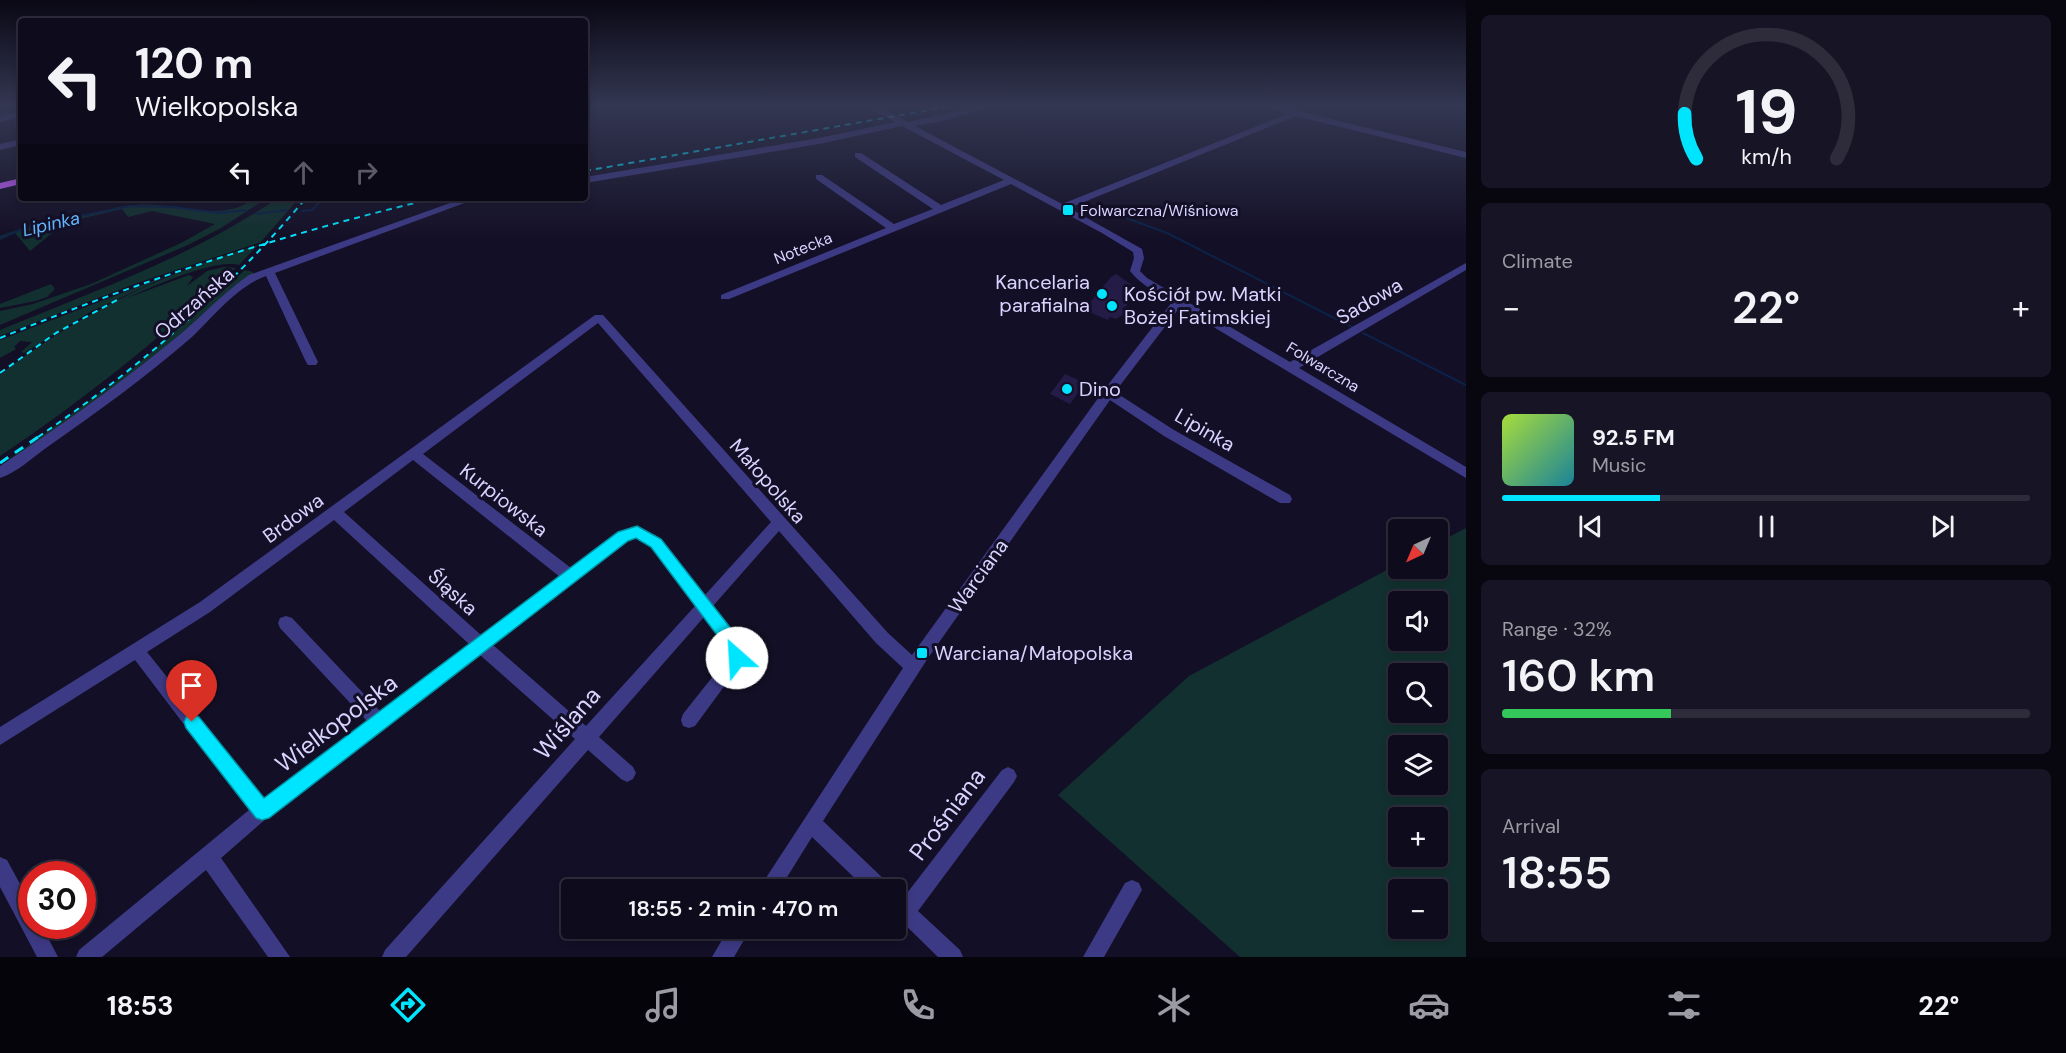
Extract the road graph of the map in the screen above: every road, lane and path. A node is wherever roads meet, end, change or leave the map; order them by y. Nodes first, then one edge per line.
1 (761, 151) edge
2 (956, 151) edge
3 (1202, 151) edge
4 (1448, 151) edge
5 (858, 155) dead end
6 (1466, 155) edge
7 (819, 177) dead end
8 (588, 180) edge
9 (1012, 180) junction
10 (18, 182) edge
11 (0, 186) edge
12 (465, 201) edge
13 (1062, 207) junction
14 (940, 209) junction
15 (893, 228) junction
16 (1466, 266) edge
17 (269, 272) junction
18 (725, 297) dead end
19 (1179, 300) junction
20 (599, 317) joint
21 (312, 362) dead end
22 (1291, 368) junction
23 (1108, 393) junction
24 (413, 453) junction
25 (0, 473) edge
26 (1466, 473) edge
27 (1285, 499) dead end
28 (334, 512) junction
29 (779, 522) junction
30 (571, 577) junction
31 (704, 605) junction
32 (286, 623) dead end
33 (481, 645) junction
34 (137, 651) junction
35 (913, 666) junction
36 (689, 720) dead end
37 (378, 722) junction
38 (0, 737) edge
39 (587, 737) junction
40 (627, 773) dead end
41 (1008, 776) dead end
42 (262, 811) junction
43 (811, 823) junction
44 (208, 856) junction
45 (0, 867) edge
46 (774, 879) edge
47 (870, 879) edge
48 (1132, 890) dead end
49 (906, 900) edge
50 (906, 913) edge
51 (734, 939) edge
52 (48, 957) edge
53 (86, 957) edge
54 (280, 957) edge
55 (392, 957) edge
56 (722, 957) edge
57 (953, 957) edge
58 (1093, 957) edge

1 - 8 street
2 - 9 street, Folwarczna
3 - 13 street
4 - 6 street
5 - 14 street
7 - 15 street
9 - 13 street, Folwarczna
9 - 14 street, Notecka
10 - 11 main road
12 - 17 street, Odrzańska
13 - 19 street, Folwarczna
14 - 15 street, Notecka
15 - 18 street, Notecka
16 - 22 street, Sadowa
17 - 21 street
17 - 25 street, Odrzańska
19 - 22 street, Folwarczna
19 - 23 street, Warciana
20 - 24 street, Brdowa
20 - 29 street, Małopolska
22 - 26 street, Folwarczna
23 - 27 street, Lipinka
23 - 35 street, Warciana
24 - 28 street, Brdowa
24 - 30 street, Kurpiowska
28 - 33 street, Śląska
28 - 34 street, Brdowa
29 - 31 street, Wiślana
29 - 35 street, Małopolska
30 - 31 street, Wielkopolska
30 - 33 street, Wielkopolska
31 - 36 street
31 - 39 street, Wiślana
32 - 37 street
33 - 37 street, Wielkopolska
33 - 39 street, Śląska
34 - 38 street, Brdowa
34 - 42 street
35 - 43 street, Warciana
37 - 42 street, Wielkopolska
39 - 40 street, Śląska
39 - 55 street, Wiślana
41 - 49 street, Prośniana
42 - 44 street, Wielkopolska
43 - 46 street, Warciana
43 - 47 street
44 - 53 street, Wielkopolska
44 - 54 street
45 - 52 street
48 - 58 street
50 - 57 street, Prośniana
51 - 56 street

